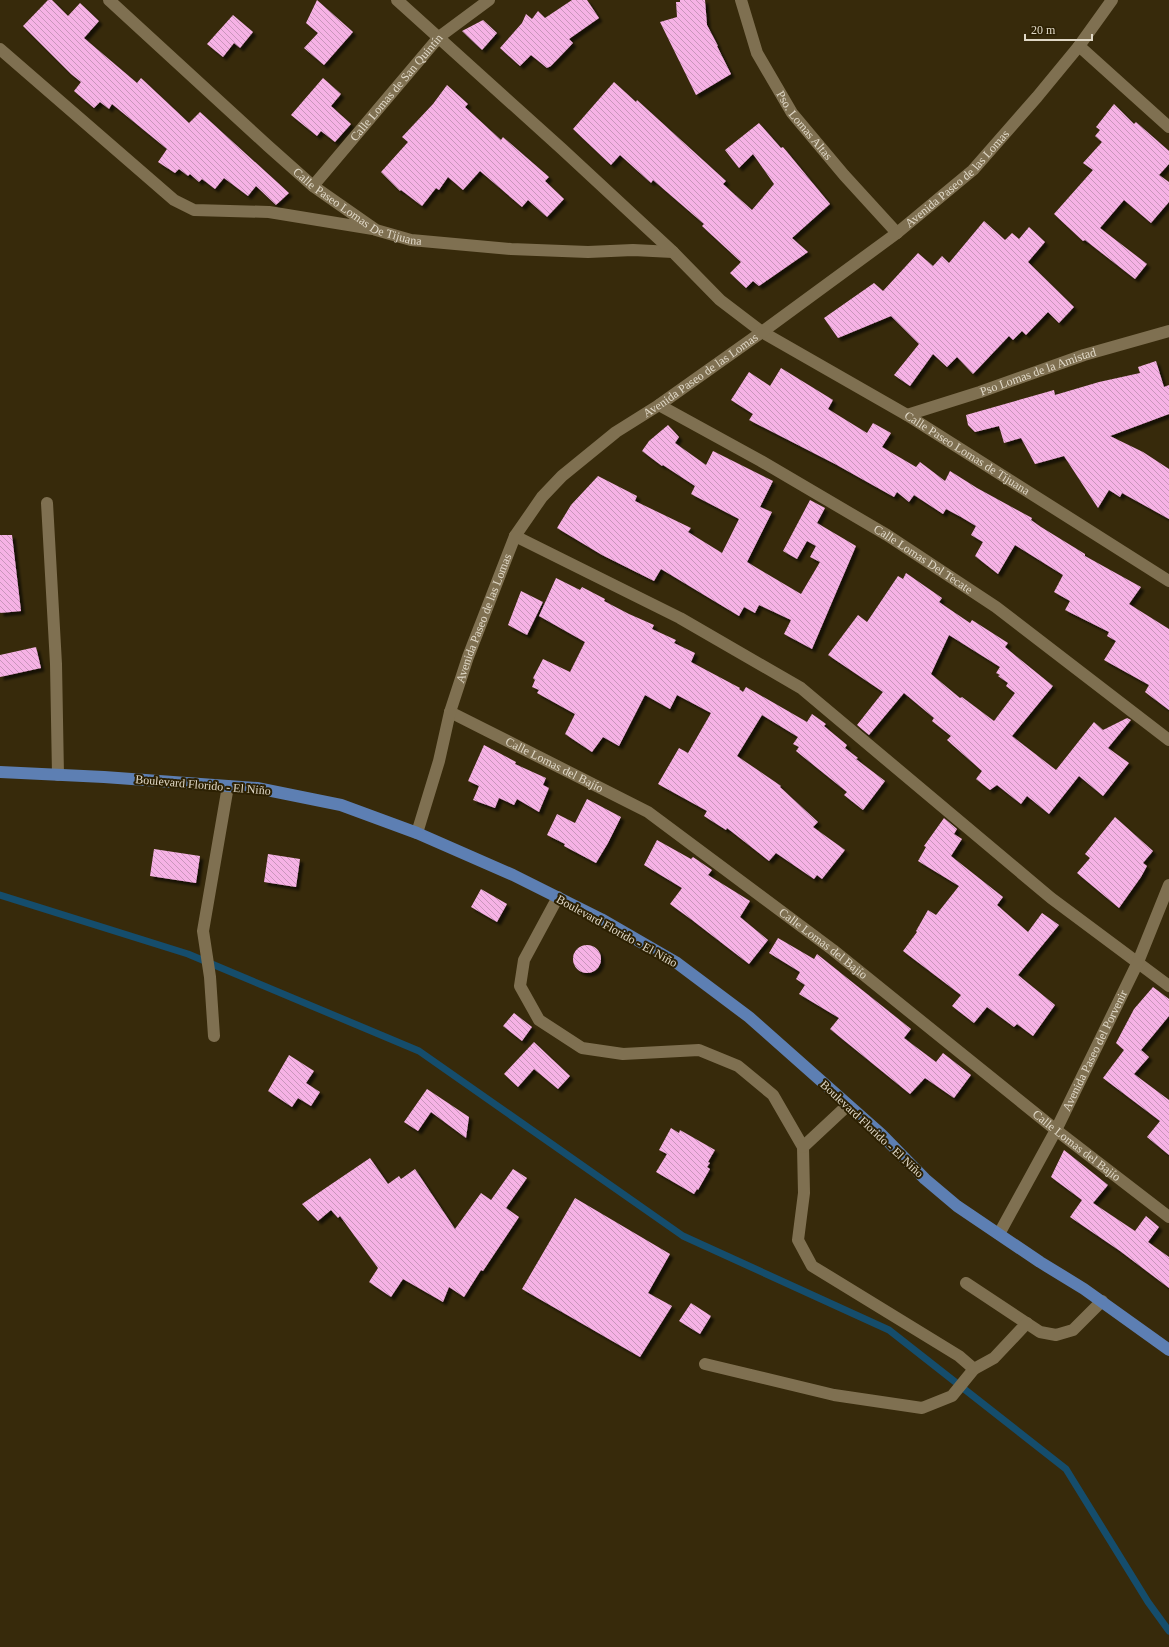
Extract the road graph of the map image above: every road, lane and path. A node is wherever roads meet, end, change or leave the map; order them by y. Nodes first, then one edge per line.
1 (109, 0) edge
2 (397, 0) edge
3 (489, 0) edge
4 (741, 0) edge
5 (1112, 0) edge
6 (439, 37) junction
7 (1079, 46) junction
8 (0, 49) edge
9 (1169, 127) edge
10 (313, 186) junction
11 (376, 230) junction
12 (897, 233) junction
13 (673, 252) junction
14 (1169, 331) edge
15 (762, 332) junction
16 (659, 405) junction
17 (907, 415) junction
18 (47, 503) dead end
19 (515, 536) junction
20 (1169, 581) edge
21 (450, 712) junction
22 (1169, 740) edge
23 (0, 772) edge
24 (58, 775) junction
25 (228, 786) junction
26 (417, 833) junction
27 (1169, 884) edge
28 (558, 897) junction
29 (1138, 962) junction
30 (1169, 986) edge
31 (214, 1036) dead end
32 (848, 1105) junction
33 (1056, 1130) junction
34 (802, 1147) junction
35 (1169, 1217) edge
36 (999, 1234) junction
37 (966, 1282) dead end
38 (1102, 1301) junction
39 (1027, 1323) junction
40 (1169, 1350) edge
41 (705, 1364) dead end
42 (974, 1369) junction

1 - 10 street, Calle Paseo Lomas De Tijuana
2 - 6 street
3 - 6 street, Calle Lomas de San Quintín
4 - 12 street, Pso. Lomas Altas
5 - 7 street, Avenida Paseo de las Lomas
6 - 10 street, Calle Lomas de San Quintín
6 - 13 street
7 - 9 street
7 - 12 street, Avenida Paseo de las Lomas
8 - 11 street
10 - 11 street, Calle Paseo Lomas De Tijuana
11 - 13 street, Calle Paseo Lomas De Tijuana
12 - 15 street, Avenida Paseo de las Lomas
13 - 15 street
14 - 17 street, Pso Lomas de la Amistad
15 - 16 street, Avenida Paseo de las Lomas
15 - 17 street, Calle Paseo Lomas de Tijuana
16 - 19 street, Avenida Paseo de las Lomas
16 - 22 street, Calle Lomas Del Tecate
17 - 20 street, Calle Paseo Lomas de Tijuana
18 - 24 street
19 - 21 street, Avenida Paseo de las Lomas
19 - 29 street
21 - 26 street, Avenida Paseo de las Lomas
21 - 33 street, Calle Lomas del Bajío
23 - 24 main road, Boulevard Florido - El Niño
24 - 25 main road, Boulevard Florido - El Niño
25 - 26 main road, Boulevard Florido - El Niño
25 - 31 street
26 - 28 main road, Boulevard Florido - El Niño
27 - 29 street, Avenida Paseo del Porvenir
28 - 32 main road, Boulevard Florido - El Niño
28 - 34 street
29 - 30 street
29 - 33 street, Avenida Paseo del Porvenir
32 - 34 street
32 - 36 main road, Boulevard Florido - El Niño
33 - 35 street, Calle Lomas del Bajío
33 - 36 street, Avenida Paseo del Porvenir
34 - 42 street
36 - 38 main road, Boulevard Florido - El Niño
37 - 39 street
38 - 39 street
38 - 40 main road, Boulevard Florido - El Niño
39 - 42 street
41 - 42 street

